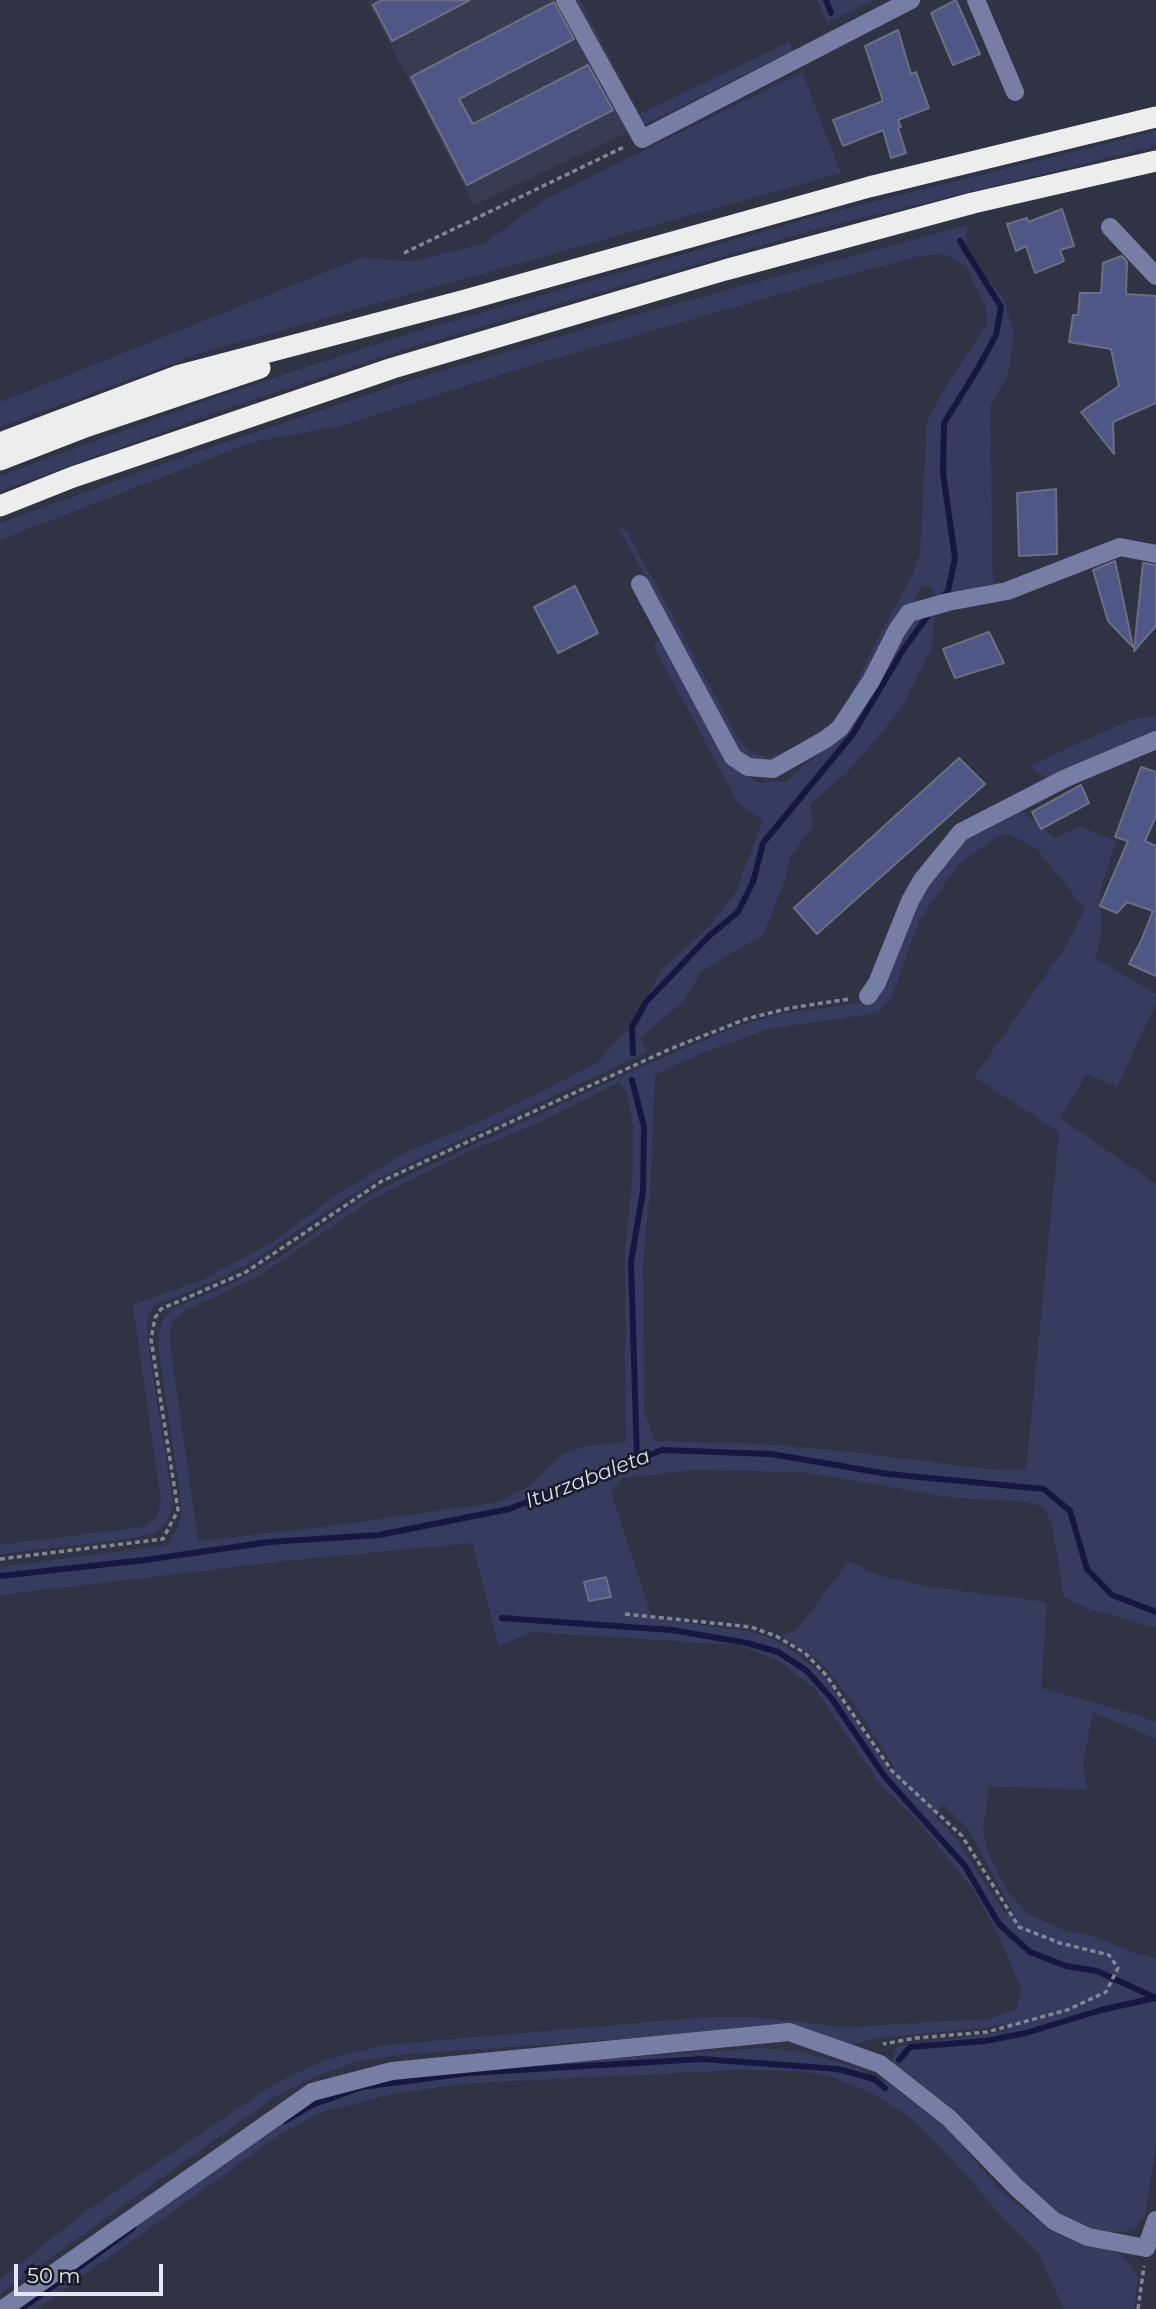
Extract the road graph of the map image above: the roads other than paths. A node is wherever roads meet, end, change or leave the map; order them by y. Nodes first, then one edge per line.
1 (565, 0) edge
2 (911, 0) edge
3 (976, 0) edge
4 (1016, 92) dead end
5 (1156, 117) edge
6 (1156, 161) edge
7 (1110, 227) dead end
8 (1156, 276) edge
9 (462, 301) junction
10 (0, 443) edge
11 (0, 460) edge
12 (0, 506) edge
13 (1156, 554) edge
14 (640, 584) dead end
15 (1156, 740) edge
16 (868, 996) road end
17 (1156, 2220) edge
18 (3, 2309) edge

1 - 2 street
3 - 4 street
5 - 9 highway
6 - 12 highway
7 - 8 street
9 - 10 highway
9 - 11 highway
13 - 14 street
15 - 16 street
17 - 18 street

